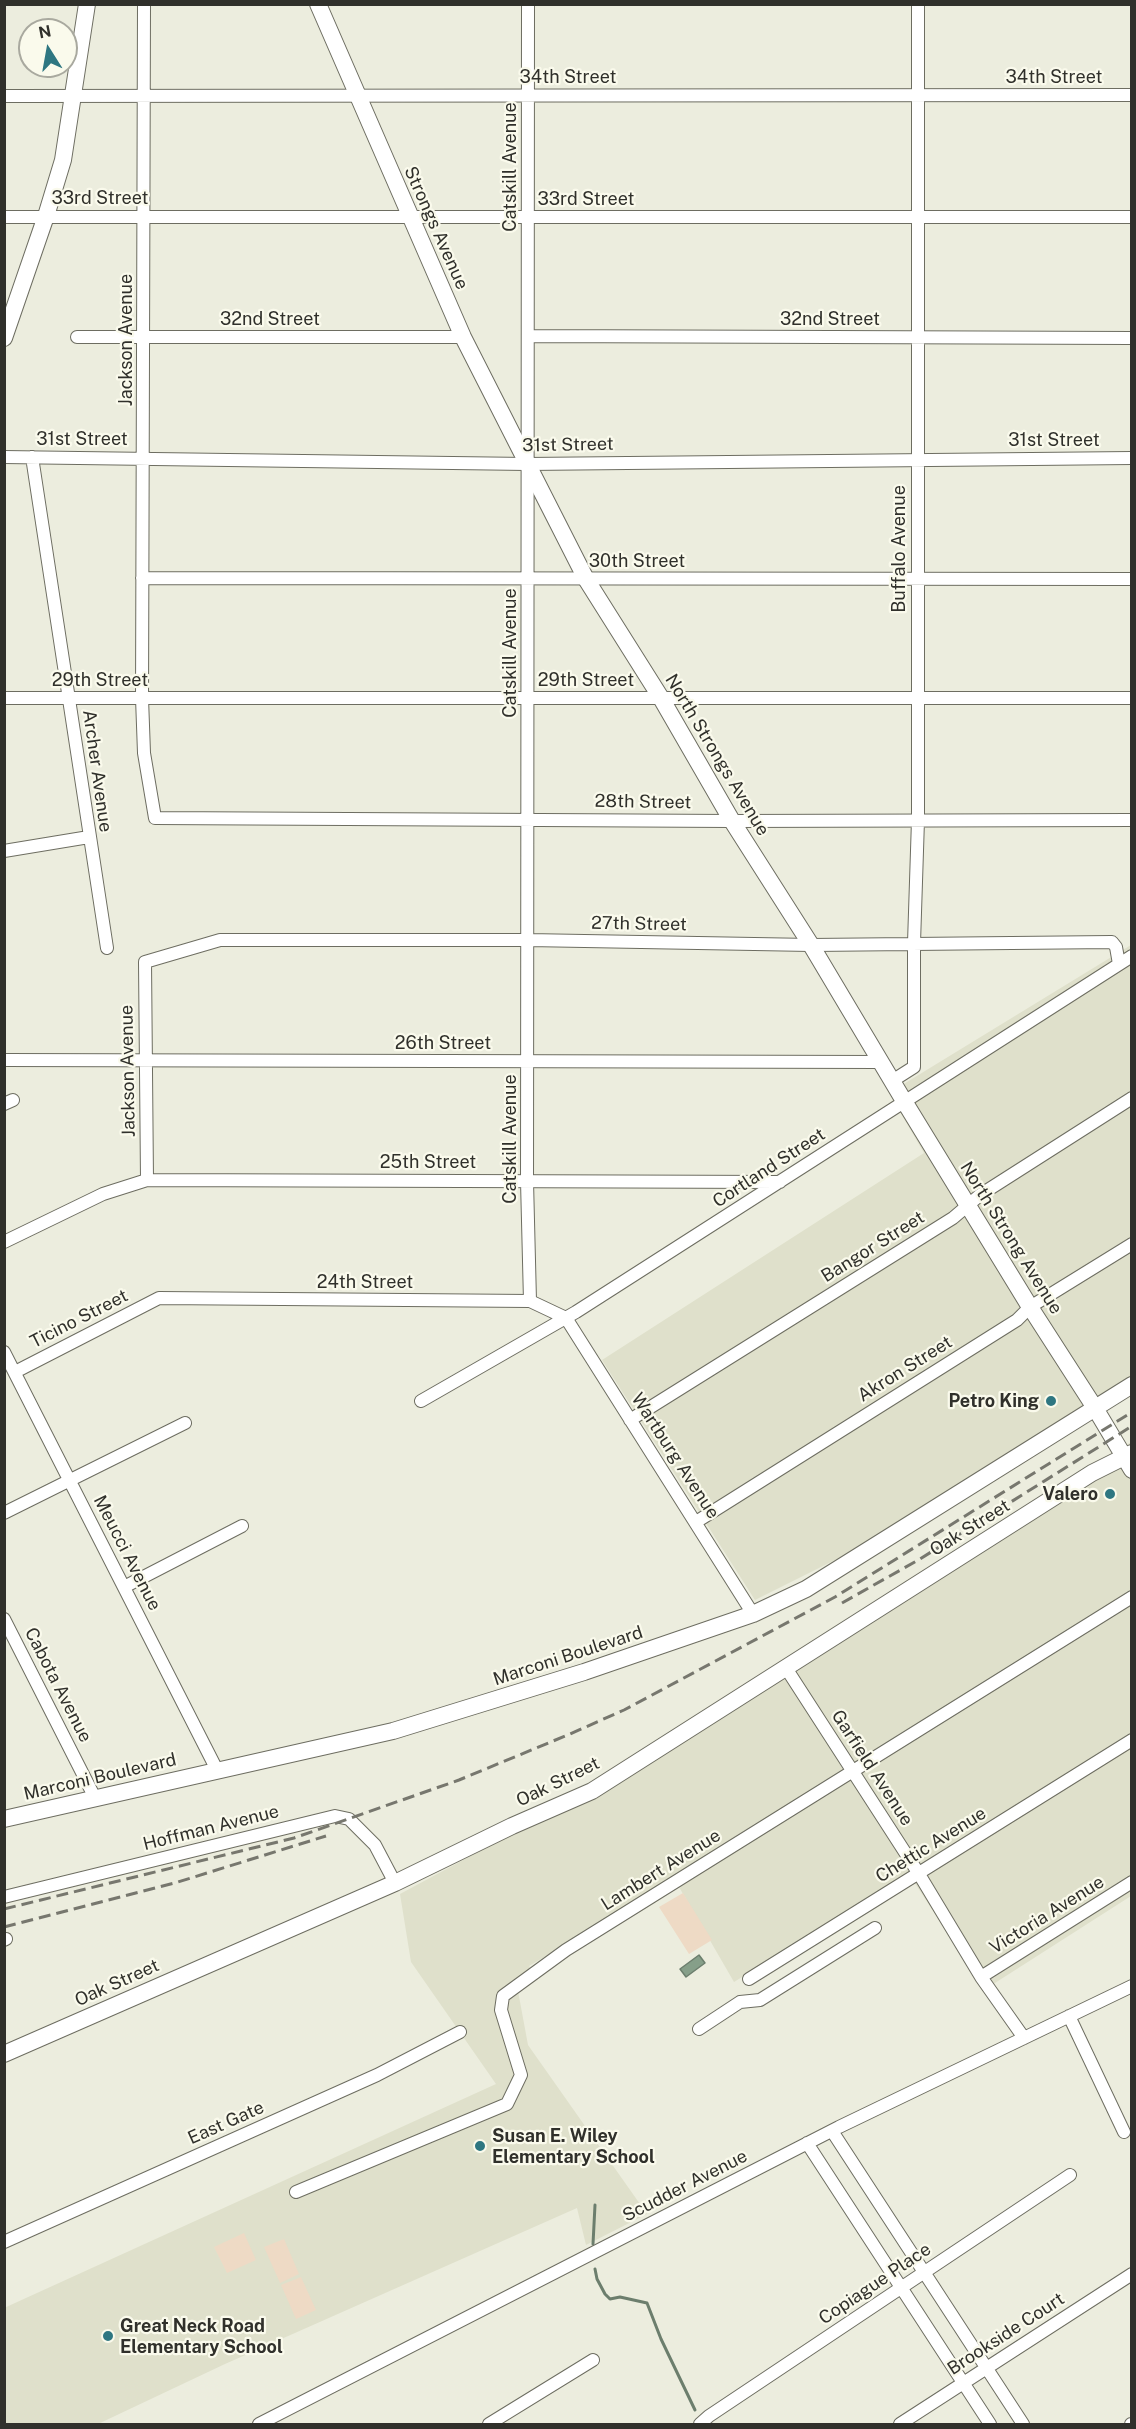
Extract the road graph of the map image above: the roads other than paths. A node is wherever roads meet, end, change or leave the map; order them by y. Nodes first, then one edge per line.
1 (87, 4) edge
2 (144, 4) edge
3 (318, 4) edge
4 (528, 4) edge
5 (918, 4) edge
6 (918, 95) junction
7 (1131, 95) edge
8 (4, 96) edge
9 (73, 96) junction
10 (143, 96) junction
11 (357, 96) junction
12 (528, 96) junction
13 (46, 216) junction
14 (144, 216) junction
15 (4, 217) edge
16 (409, 217) junction
17 (528, 217) junction
18 (918, 217) junction
19 (1131, 218) edge
20 (528, 336) junction
21 (77, 337) dead end
22 (144, 337) junction
23 (463, 337) junction
24 (917, 337) junction
25 (4, 338) edge
26 (1131, 338) edge
27 (4, 457) edge
28 (32, 457) junction
29 (143, 458) junction
30 (918, 458) junction
31 (1131, 458) edge
32 (527, 464) junction
33 (142, 578) junction
34 (917, 578) junction
35 (528, 579) junction
36 (586, 579) junction
37 (1131, 579) edge
38 (4, 698) edge
39 (68, 698) junction
40 (142, 698) junction
41 (528, 698) junction
42 (661, 698) junction
43 (918, 698) junction
44 (1131, 699) edge
45 (155, 818) joint
46 (528, 819) junction
47 (918, 820) junction
48 (1131, 820) edge
49 (732, 821) junction
50 (89, 837) junction
51 (4, 851) edge
52 (528, 940) junction
53 (914, 943) junction
54 (811, 945) junction
55 (107, 948) dead end
56 (1131, 956) edge
57 (1118, 958) junction
58 (145, 962) joint
59 (4, 1060) edge
60 (147, 1061) junction
61 (527, 1061) junction
62 (881, 1062) junction
63 (892, 1081) junction
64 (1131, 1098) edge
65 (904, 1101) junction
66 (147, 1179) junction
67 (527, 1181) junction
68 (782, 1182) junction
69 (968, 1206) junction
70 (4, 1242) edge
71 (1131, 1244) edge
72 (159, 1298) joint
73 (530, 1301) junction
74 (1030, 1307) junction
75 (566, 1318) junction
76 (4, 1352) edge
77 (15, 1372) junction
78 (1131, 1385) edge
79 (421, 1401) dead end
80 (1095, 1408) junction
81 (630, 1420) junction
82 (185, 1423) dead end
83 (1129, 1460) edge
84 (70, 1481) junction
85 (4, 1513) edge
86 (696, 1522) junction
87 (242, 1526) dead end
88 (124, 1587) junction
89 (1131, 1597) edge
90 (753, 1614) junction
91 (4, 1619) edge
92 (786, 1668) junction
93 (1131, 1740) edge
94 (217, 1770) junction
95 (853, 1772) junction
96 (96, 1798) junction
97 (4, 1819) edge
98 (919, 1874) junction
99 (395, 1882) junction
100 (1131, 1882) edge
101 (4, 1898) edge
102 (875, 1928) dead end
103 (981, 1977) junction
104 (749, 1979) dead end
105 (1131, 1986) edge
106 (1069, 2016) junction
107 (699, 2029) dead end
108 (460, 2032) dead end
109 (1024, 2038) junction
110 (4, 2054) edge
111 (832, 2131) junction
112 (1124, 2132) dead end
113 (807, 2143) junction
114 (1070, 2175) dead end
115 (296, 2192) dead end
116 (4, 2242) edge
117 (924, 2273) junction
118 (1131, 2274) edge
119 (901, 2289) junction
120 (593, 2360) dead end
121 (986, 2368) junction
122 (963, 2384) junction
123 (259, 2424) edge
124 (489, 2424) edge
125 (700, 2424) edge
126 (900, 2424) edge
127 (990, 2424) edge
128 (1023, 2424) edge

1 - 9 street
2 - 10 street, Jackson Avenue
3 - 11 street, Strongs Avenue
4 - 12 street, Catskill Avenue
5 - 6 street, Buffalo Avenue
6 - 7 street, 34th Street
6 - 12 street, 34th Street
6 - 18 street, Buffalo Avenue
8 - 9 street, 34th Street
9 - 10 street, 34th Street
9 - 13 street
10 - 11 street, 34th Street
10 - 14 street, Jackson Avenue
11 - 12 street, 34th Street
11 - 16 street, Strongs Avenue
12 - 17 street, Catskill Avenue
13 - 14 street, 33rd Street
13 - 15 street, 33rd Street
13 - 25 street
14 - 16 street, 33rd Street
14 - 22 street, Jackson Avenue
16 - 17 street, 33rd Street
16 - 23 street, Strongs Avenue
17 - 18 street, 33rd Street
17 - 20 street, Catskill Avenue
18 - 19 street, 33rd Street
18 - 24 street, Buffalo Avenue
20 - 24 street, 32nd Street
20 - 32 street, Catskill Avenue
21 - 22 street, 32nd Street
22 - 23 street, 32nd Street
22 - 29 street, Jackson Avenue
23 - 32 street, Strongs Avenue
24 - 26 street, 32nd Street
24 - 30 street, Buffalo Avenue
27 - 28 street, 31st Street
28 - 29 street, 31st Street
28 - 39 street, Archer Avenue
29 - 32 street, 31st Street
29 - 33 street, Jackson Avenue
30 - 31 street, 31st Street
30 - 32 street, 31st Street
30 - 34 street, Buffalo Avenue
32 - 35 street, Catskill Avenue
32 - 36 street, North Strongs Avenue
33 - 35 street, 30th Street
33 - 40 street, Jackson Avenue
34 - 36 street, 30th Street
34 - 37 street, 30th Street
34 - 43 street, Buffalo Avenue
35 - 36 street, 30th Street
35 - 41 street, Catskill Avenue
36 - 42 street, North Strongs Avenue
38 - 39 street, 29th Street
39 - 40 street, 29th Street
39 - 50 street, Archer Avenue
40 - 41 street, 29th Street
40 - 45 street, Jackson Avenue
41 - 42 street, 29th Street
41 - 46 street, Catskill Avenue
42 - 43 street, 29th Street
42 - 49 street, North Strongs Avenue
43 - 44 street, 29th Street
43 - 47 street, Buffalo Avenue
45 - 46 street, 28th Street
46 - 49 street, 28th Street
46 - 52 street, Catskill Avenue
47 - 48 street, 28th Street
47 - 49 street, 28th Street
47 - 53 street, Buffalo Avenue
49 - 54 street, North Strongs Avenue
50 - 51 street
50 - 55 street, Archer Avenue
52 - 54 street, 27th Street
52 - 58 street, 27th Street
52 - 61 street, Catskill Avenue
53 - 54 street, 27th Street
53 - 57 street, 27th Street
53 - 63 street, Buffalo Avenue
54 - 62 street, North Strongs Avenue
56 - 57 street, Cortland Street
57 - 65 street, Cortland Street
58 - 60 street, Jackson Avenue
59 - 60 street, 26th Street
60 - 61 street, 26th Street
60 - 66 street, Jackson Avenue
61 - 62 street, 26th Street
61 - 67 street, Catskill Avenue
62 - 63 street, North Strong Avenue
63 - 65 street, North Strong Avenue
64 - 69 street, Bangor Street
65 - 68 street, Cortland Street
65 - 69 street, North Strong Avenue
66 - 67 street, 25th Street
66 - 70 street, 25th Street
67 - 68 street, 25th Street
67 - 73 street, Catskill Avenue
68 - 75 street, Cortland Street
69 - 74 street, North Strong Avenue
69 - 81 street, Bangor Street
71 - 74 street, Akron Street
72 - 73 street, 24th Street
72 - 77 street, Ticino Street
73 - 75 street, 24th Street
74 - 80 street, North Strong Avenue
74 - 86 street, Akron Street
75 - 79 street, Cortland Street
75 - 81 street, Wartburg Avenue
76 - 77 street, Meucci Avenue
77 - 84 street, Meucci Avenue
78 - 80 street, Marconi Boulevard
80 - 83 street, North Strong Avenue
80 - 90 street, Marconi Boulevard
81 - 86 street, Wartburg Avenue
82 - 84 street
83 - 92 street, Oak Street
84 - 85 street
84 - 88 street, Meucci Avenue
86 - 90 street, Wartburg Avenue
87 - 88 street
88 - 94 street, Meucci Avenue
89 - 95 street, Lambert Avenue
90 - 94 street, Marconi Boulevard
91 - 96 street, Cabota Avenue
92 - 95 street, Garfield Avenue
92 - 99 street, Oak Street
93 - 98 street, Chettic Avenue
94 - 96 street, Marconi Boulevard
95 - 98 street, Garfield Avenue
95 - 115 street, Lambert Avenue
96 - 97 street, Marconi Boulevard
98 - 103 street, Garfield Avenue
98 - 104 street, Chettic Avenue
99 - 101 street, Hoffman Avenue
99 - 110 street, Oak Street
100 - 103 street, Victoria Avenue
102 - 107 street
103 - 109 street, Garfield Avenue
105 - 106 street, Scudder Avenue
106 - 109 street, Scudder Avenue
106 - 112 street
108 - 116 street, East Gate
109 - 111 street, Scudder Avenue
111 - 113 street, Scudder Avenue
111 - 117 street
113 - 119 street
113 - 123 street, Scudder Avenue
114 - 117 street, Copiague Place
117 - 119 street, Copiague Place
117 - 121 street
118 - 121 street, Brookside Court
119 - 122 street
119 - 125 street, Copiague Place
120 - 124 street
121 - 122 street, Brookside Court
121 - 128 street
122 - 126 street, Brookside Court
122 - 127 street

